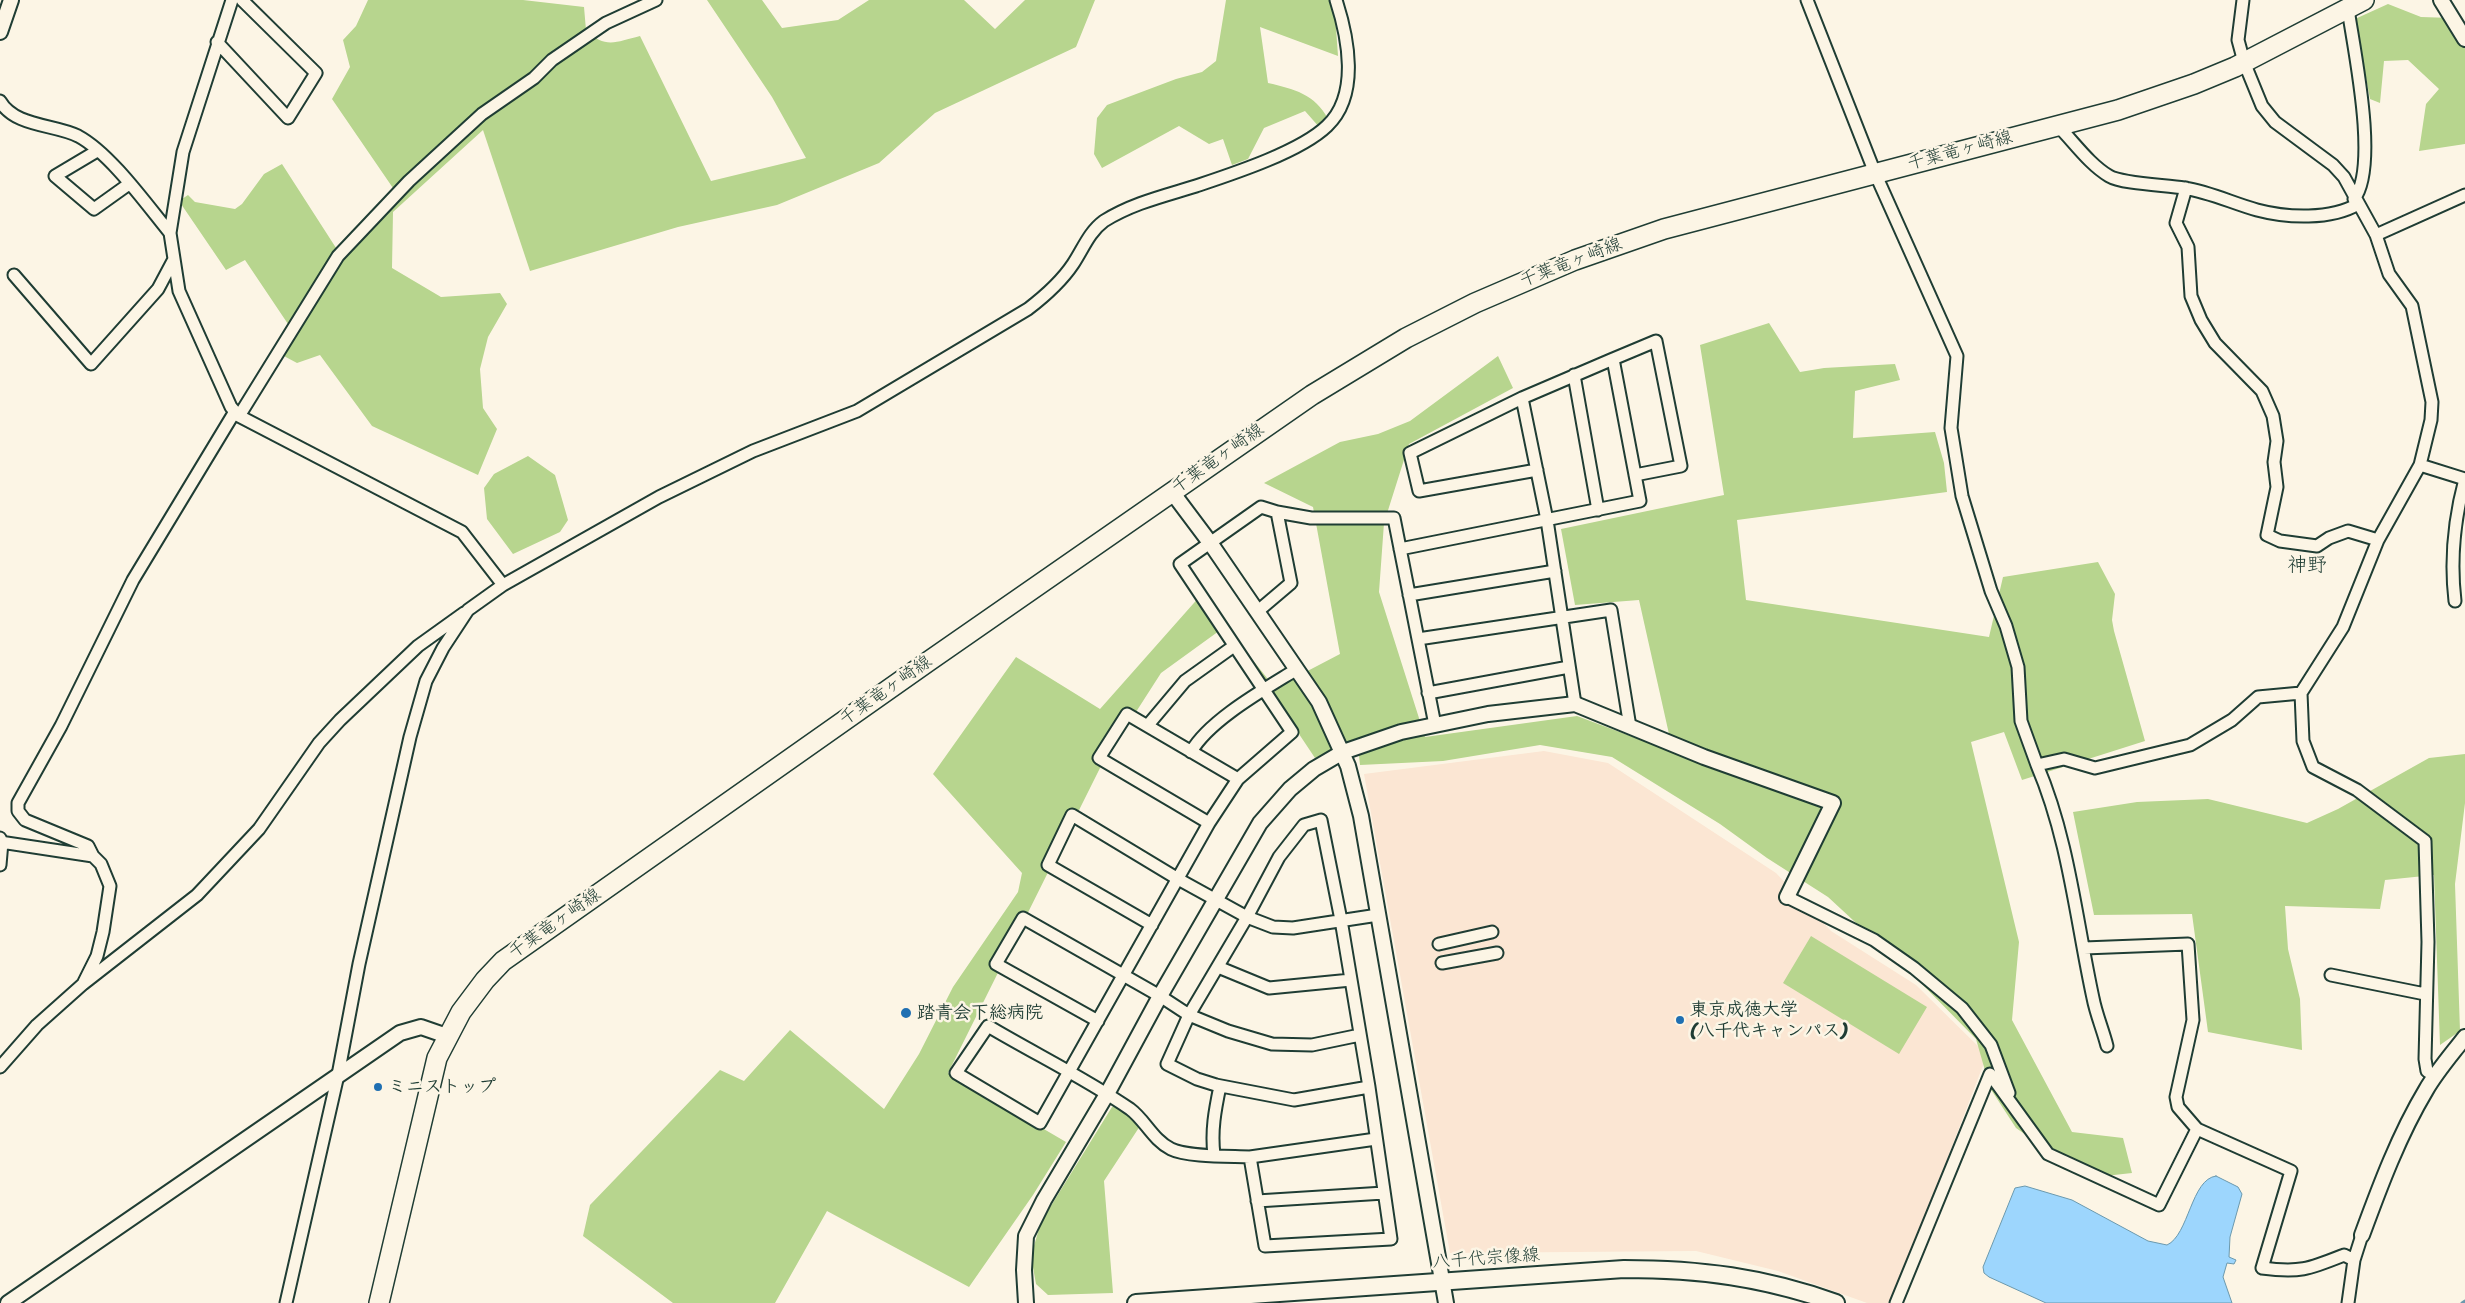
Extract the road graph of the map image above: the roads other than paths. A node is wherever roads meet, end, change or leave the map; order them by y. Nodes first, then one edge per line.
1 (11, 0) edge
2 (232, 0) edge
3 (242, 0) edge
4 (656, 0) edge
5 (1336, 0) edge
6 (1806, 0) edge
7 (2243, 0) edge
8 (2441, 0) edge
9 (2356, 4) edge
10 (0, 32) edge
11 (2465, 40) edge
12 (217, 42) junction
13 (2244, 62) junction
14 (0, 101) edge
15 (2058, 126) junction
16 (97, 151) junction
17 (1875, 174) junction
18 (130, 184) junction
19 (2186, 188) junction
20 (2465, 195) edge
21 (2356, 201) junction
22 (170, 233) junction
23 (2376, 235) junction
24 (174, 260) junction
25 (14, 275) dead end
26 (1613, 359) junction
27 (1574, 376) junction
28 (1522, 398) junction
29 (237, 414) junction
30 (2420, 465) junction
31 (1537, 470) junction
32 (1635, 475) junction
33 (2465, 479) edge
34 (1172, 492) junction
35 (1598, 510) junction
36 (1277, 512) junction
37 (1547, 520) junction
38 (2378, 540) junction
39 (1211, 544) junction
40 (1400, 549) junction
41 (1555, 571) junction
42 (503, 585) junction
43 (1409, 595) junction
44 (2455, 601) dead end
45 (468, 610) junction
46 (1258, 611) junction
47 (1562, 619) junction
48 (1418, 639) junction
49 (1234, 646) junction
50 (1569, 667) junction
51 (1297, 669) junction
52 (1264, 689) junction
53 (1428, 693) junction
54 (2301, 693) junction
55 (1575, 704) junction
56 (1148, 725) junction
57 (1435, 725) junction
58 (1630, 727) junction
59 (1191, 752) junction
60 (1343, 752) junction
61 (2037, 766) junction
62 (1238, 779) junction
63 (1209, 823) junction
64 (1, 840) edge
65 (93, 856) junction
66 (0, 865) edge
67 (1178, 878) junction
68 (1788, 897) joint
69 (1217, 901) junction
70 (1378, 915) junction
71 (1248, 917) junction
72 (1341, 920) junction
73 (1152, 925) junction
74 (1492, 932) dead end
75 (1438, 944) dead end
76 (2084, 948) junction
77 (1496, 953) dead end
78 (1442, 963) dead end
79 (1218, 967) junction
80 (1124, 975) junction
81 (2331, 975) dead end
82 (1351, 980) junction
83 (83, 984) junction
84 (2425, 994) junction
85 (1160, 996) junction
86 (1190, 1016) junction
87 (1098, 1021) junction
88 (1360, 1035) junction
89 (447, 1036) junction
90 (2465, 1037) edge
91 (2108, 1046) dead end
92 (0, 1067) edge
93 (1069, 1074) junction
94 (338, 1075) junction
95 (2435, 1076) junction
96 (1220, 1086) junction
97 (1369, 1087) junction
98 (1107, 1094) junction
99 (2014, 1106) junction
100 (2197, 1129) junction
101 (1376, 1139) junction
102 (1214, 1155) junction
103 (1250, 1157) junction
104 (1384, 1193) junction
105 (1257, 1202) junction
106 (2362, 1235) joint
107 (2354, 1260) junction
108 (1442, 1282) junction
109 (8, 1303) edge
110 (286, 1303) edge
111 (379, 1303) edge
112 (1026, 1303) edge
113 (1136, 1303) edge
114 (1446, 1303) edge
115 (1836, 1303) edge
116 (1896, 1303) edge
117 (2348, 1303) edge

1 - 10 street
2 - 12 street
3 - 12 street
4 - 29 street
5 - 42 street
6 - 17 street
7 - 13 street
8 - 11 street
9 - 13 main road, 千葉竜ヶ崎線
9 - 21 street
12 - 22 street
13 - 15 main road, 千葉竜ヶ崎線
13 - 21 street
14 - 16 street
15 - 17 main road, 千葉竜ヶ崎線
15 - 19 street
16 - 18 street
16 - 18 street
17 - 34 main road, 千葉竜ヶ崎線
17 - 61 street
18 - 22 street
19 - 21 street
19 - 38 street
20 - 23 street
21 - 23 street
22 - 24 street
23 - 30 street
24 - 25 street
24 - 29 street
26 - 27 street
26 - 32 street
26 - 32 street
27 - 28 street
27 - 35 street
28 - 31 street
28 - 31 street
29 - 42 street
29 - 65 street
30 - 33 street
30 - 38 street
31 - 37 street
32 - 35 street
33 - 44 street
34 - 39 street
34 - 89 main road, 千葉竜ヶ崎線
35 - 37 street
36 - 39 street
36 - 40 street
36 - 46 street
37 - 40 street
37 - 41 street
38 - 54 street
39 - 46 street
39 - 49 street
40 - 43 street
41 - 43 street
41 - 47 street
42 - 45 street
43 - 48 street
45 - 83 street
45 - 94 street
46 - 51 street
47 - 48 street
47 - 50 street
47 - 58 street
48 - 53 street
49 - 52 street
49 - 56 street
50 - 53 street
50 - 55 street
51 - 52 street
51 - 60 street
52 - 59 street
52 - 62 street
53 - 57 street
54 - 61 street
54 - 84 street
55 - 57 street
55 - 58 street
56 - 59 street
56 - 63 street
57 - 60 street
58 - 68 street
59 - 62 street
60 - 69 street
60 - 70 street
61 - 76 street
62 - 63 street
63 - 67 street
64 - 65 street
64 - 66 street
65 - 83 street
67 - 69 street
67 - 73 street
67 - 73 street
68 - 99 street
69 - 71 street
69 - 85 street
70 - 72 street
70 - 108 street
71 - 72 street
71 - 72 street
71 - 79 street
72 - 82 street
73 - 80 street
74 - 75 street
76 - 91 street
76 - 100 street
77 - 78 street
79 - 82 street
79 - 86 street
80 - 85 street
80 - 87 street
80 - 87 street
81 - 84 street
82 - 88 street
83 - 92 street
84 - 95 street
85 - 86 street
85 - 98 street
86 - 88 street
86 - 96 street
87 - 93 street
88 - 97 street
89 - 94 street
89 - 111 main road, 千葉竜ヶ崎線
90 - 95 street
93 - 93 street
93 - 98 street
94 - 109 street
94 - 110 street
95 - 106 street
96 - 97 street
96 - 102 street
97 - 101 street
98 - 102 street
98 - 112 street
99 - 100 street
99 - 116 street
100 - 107 street
101 - 103 street
101 - 104 street
102 - 103 street
103 - 105 street
104 - 105 street
104 - 105 street
106 - 107 street
107 - 117 street
108 - 113 main road, 八千代宗像線
108 - 114 street
108 - 115 main road, 八千代宗像線

